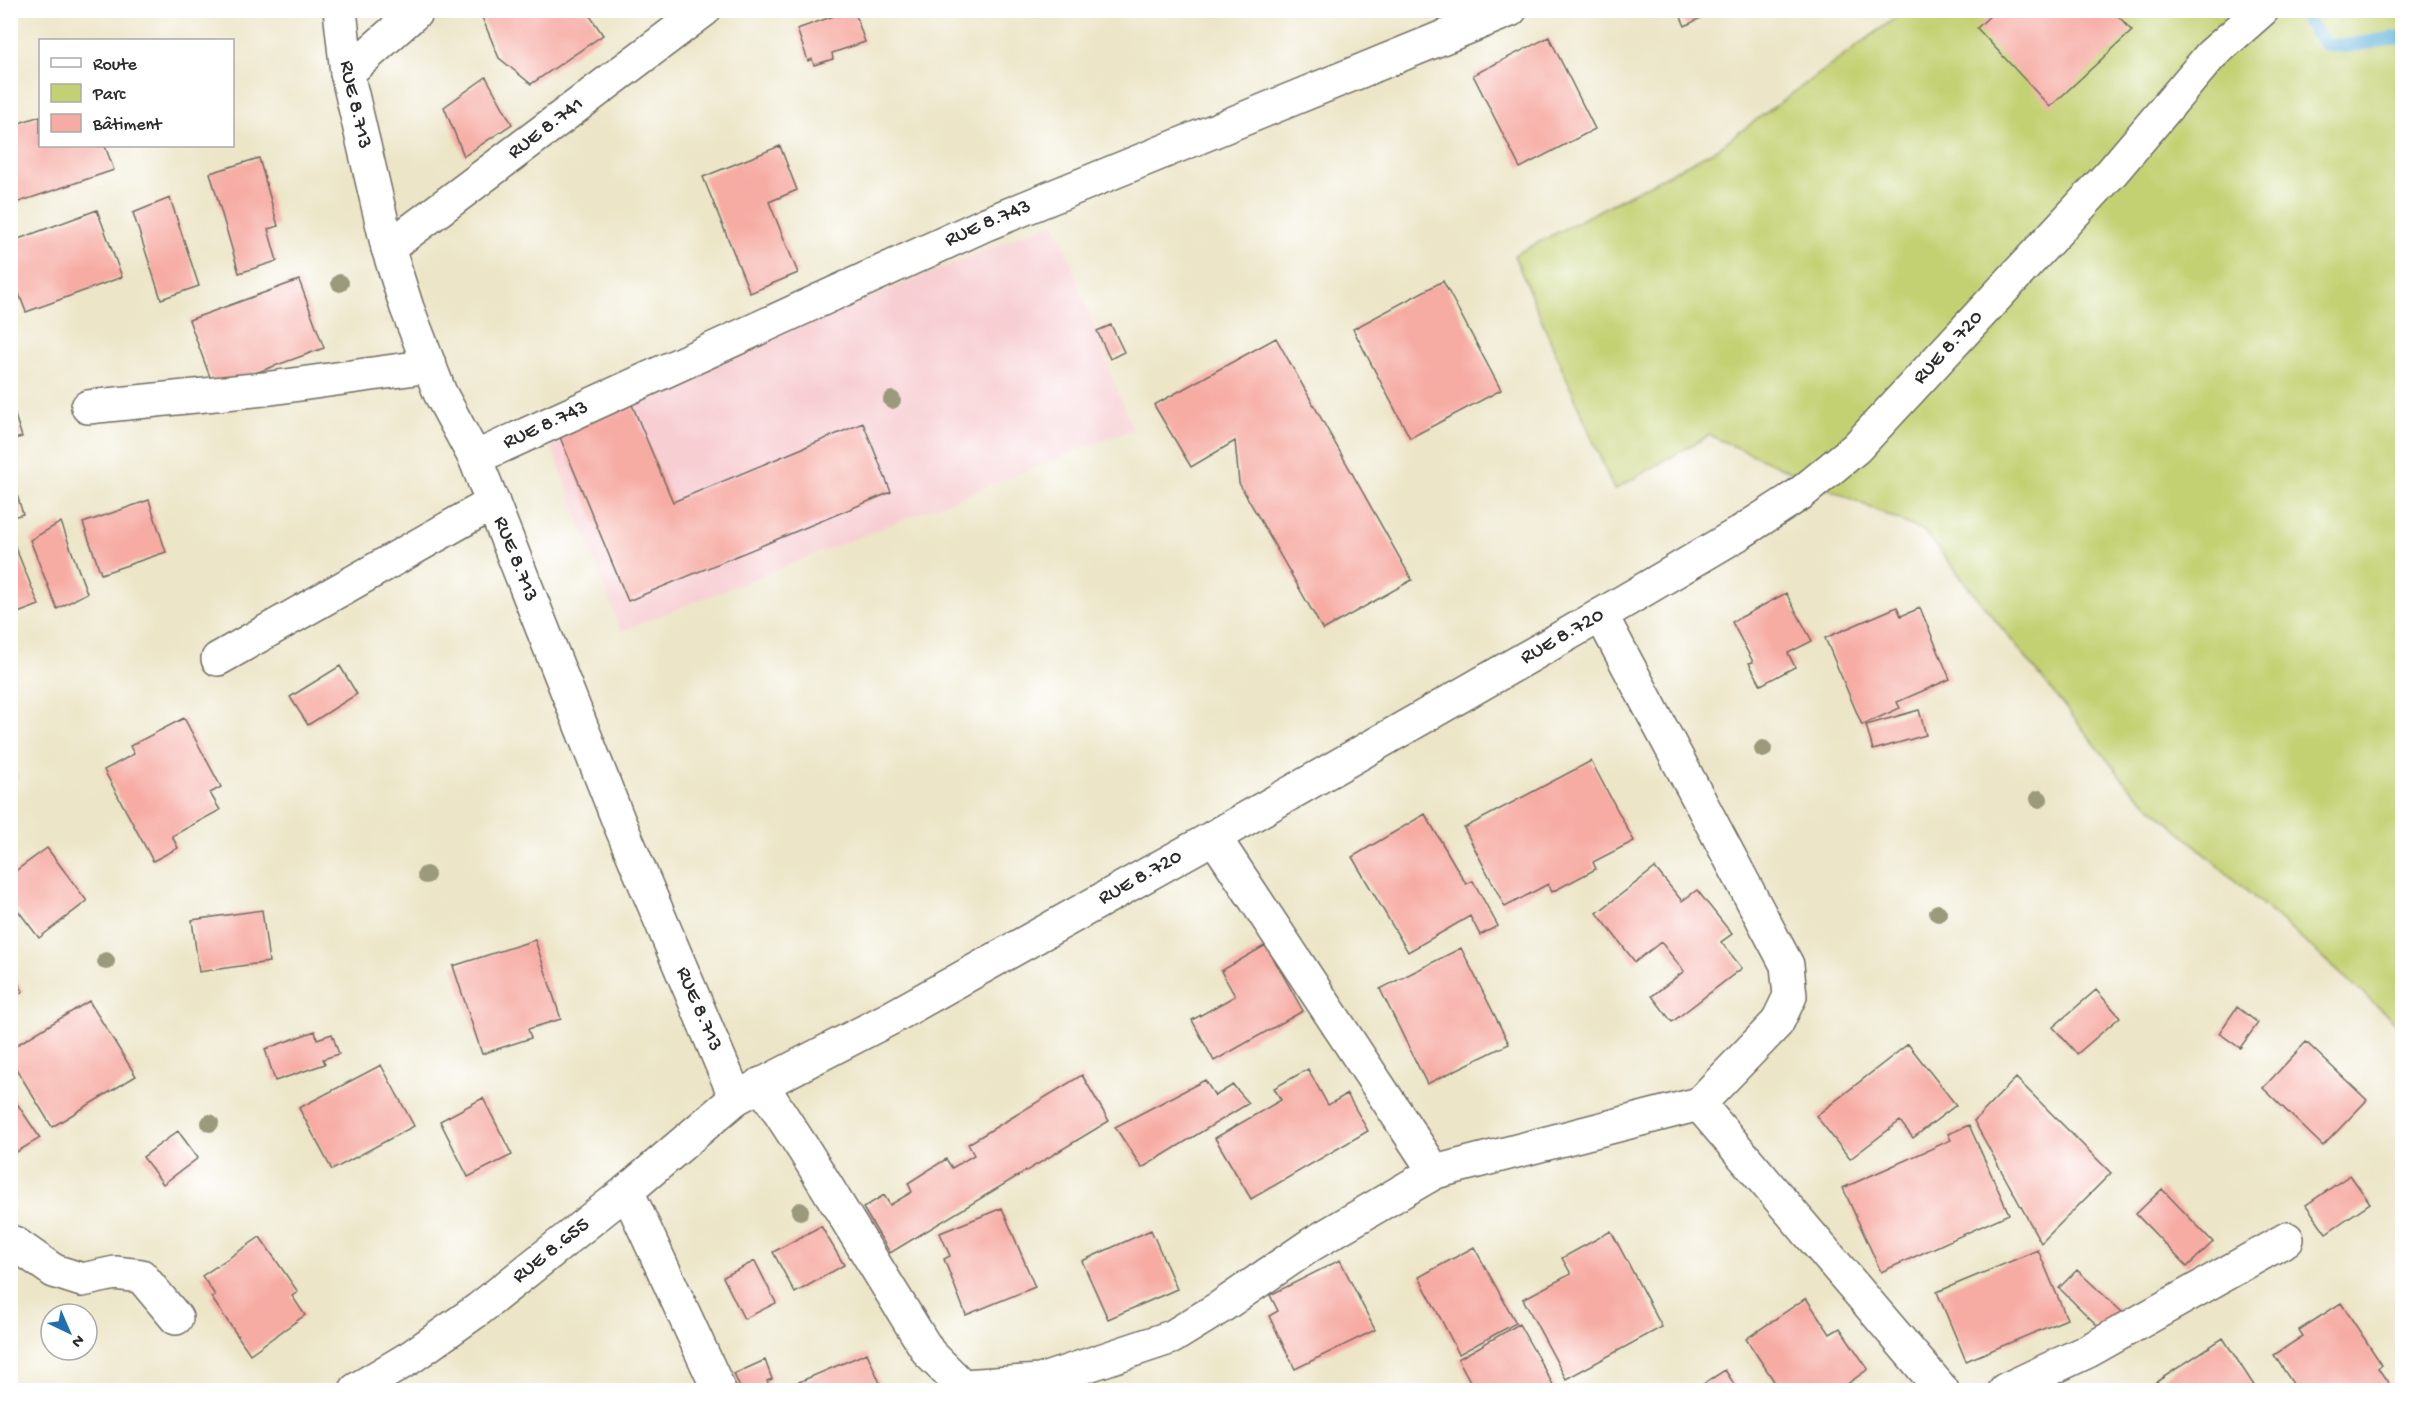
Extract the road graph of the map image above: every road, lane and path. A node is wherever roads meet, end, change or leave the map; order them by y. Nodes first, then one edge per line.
1 (340, 10) edge
2 (418, 10) edge
3 (704, 10) edge
4 (1510, 10) edge
5 (2262, 10) edge
6 (347, 73) junction
7 (388, 248) junction
8 (429, 366) junction
9 (88, 407) dead end
10 (475, 458) junction
11 (493, 502) junction
12 (1601, 615) junction
13 (218, 659) dead end
14 (1215, 837) junction
15 (748, 1091) junction
16 (1699, 1104) junction
17 (1435, 1172) junction
18 (627, 1191) junction
19 (2287, 1239) dead end
20 (10, 1244) edge
21 (176, 1318) dead end
22 (356, 1390) edge
23 (719, 1390) edge
24 (1942, 1390) edge
25 (2005, 1390) edge

1 - 6 street, RUE 8.713
2 - 6 street
3 - 7 street, RUE 8.741
4 - 10 street, RUE 8.743
5 - 12 street, RUE 8.720
6 - 7 street, RUE 8.713
7 - 8 street, RUE 8.713
8 - 9 street
8 - 10 street, RUE 8.713
10 - 11 street, RUE 8.713
11 - 13 street
11 - 15 street, RUE 8.713
12 - 14 street, RUE 8.720
12 - 16 street
14 - 15 street, RUE 8.720
14 - 17 street
15 - 17 street, RUE 8.713
15 - 18 street, RUE 8.655
16 - 17 street, RUE 8.713
16 - 24 street
18 - 22 street, RUE 8.655
18 - 23 street
19 - 25 street
20 - 21 street

